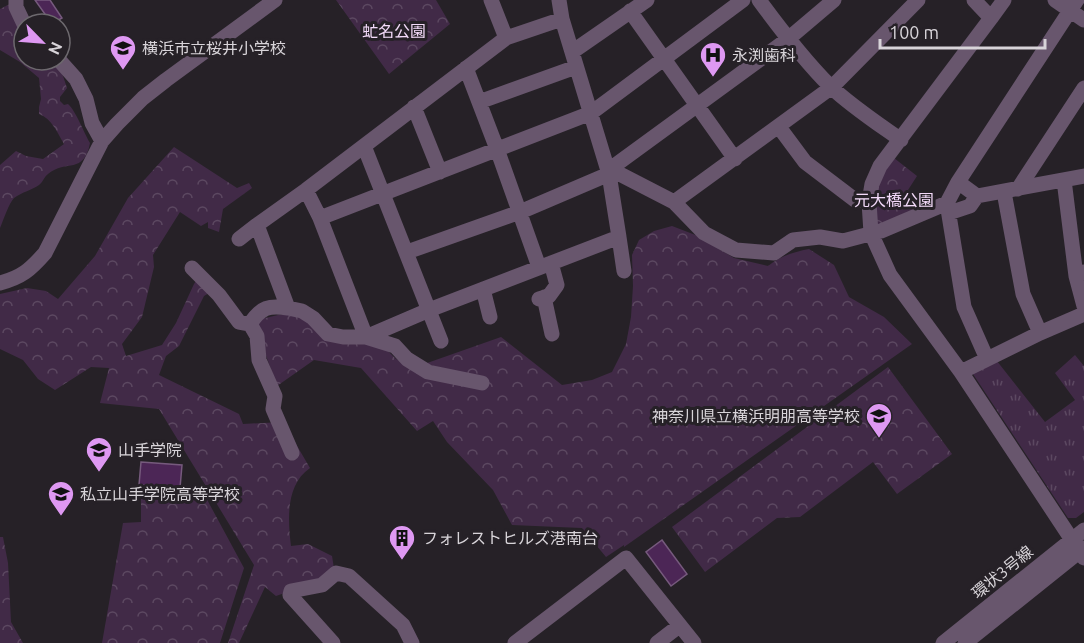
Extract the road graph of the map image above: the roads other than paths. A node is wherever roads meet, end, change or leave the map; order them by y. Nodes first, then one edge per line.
1 (275, 0) edge
2 (491, 0) edge
3 (559, 0) edge
4 (647, 0) edge
5 (743, 0) edge
6 (759, 0) edge
7 (834, 0) edge
8 (918, 0) edge
9 (974, 0) edge
10 (1004, 0) edge
11 (1055, 0) edge
12 (1074, 5) edge
13 (630, 11) junction
14 (991, 18) junction
15 (562, 19) junction
16 (1084, 20) edge
17 (506, 38) junction
18 (788, 39) junction
19 (572, 52) junction
20 (664, 59) junction
21 (576, 67) junction
22 (466, 68) junction
23 (69, 72) edge
24 (832, 87) junction
25 (1084, 88) edge
26 (479, 102) junction
27 (696, 106) junction
28 (414, 107) junction
29 (591, 113) junction
30 (779, 127) junction
31 (900, 140) junction
32 (102, 141) junction
33 (364, 146) junction
34 (498, 150) junction
35 (735, 159) junction
36 (440, 172) junction
37 (609, 172) junction
38 (1084, 176) edge
39 (1064, 180) junction
40 (958, 182) junction
41 (306, 190) junction
42 (1011, 190) junction
43 (382, 193) junction
44 (977, 196) junction
45 (870, 200) junction
46 (674, 202) junction
47 (948, 208) junction
48 (520, 212) junction
49 (320, 218) junction
50 (257, 225) junction
51 (871, 233) junction
52 (619, 237) junction
53 (239, 239) dead end
54 (406, 252) junction
55 (545, 265) junction
56 (192, 268) dead end
57 (624, 271) dead end
58 (1080, 274) edge
59 (0, 284) edge
60 (483, 289) junction
61 (1084, 306) edge
62 (288, 308) junction
63 (429, 310) junction
64 (1084, 314) edge
65 (490, 317) dead end
66 (250, 324) junction
67 (1041, 333) junction
68 (552, 334) dead end
69 (366, 337) junction
70 (441, 341) dead end
71 (987, 359) junction
72 (961, 372) junction
73 (482, 383) dead end
74 (292, 453) dead end
75 (1084, 530) edge
76 (1080, 549) edge
77 (679, 626) junction
78 (333, 643) edge
79 (412, 643) edge
80 (515, 643) edge
81 (657, 643) edge
82 (694, 643) edge
83 (943, 643) edge
84 (965, 643) edge

1 - 32 street
2 - 17 street
3 - 15 street
4 - 13 street
5 - 20 street
6 - 18 street
7 - 18 street
8 - 24 street
9 - 14 street
10 - 14 street
11 - 12 street
12 - 16 street
12 - 40 street
13 - 19 street
13 - 20 street
14 - 31 street
15 - 17 street
15 - 19 street
17 - 22 street
18 - 24 street
18 - 27 street
19 - 21 street
20 - 27 street
20 - 29 street
21 - 26 street
21 - 29 street
22 - 26 street
22 - 28 street
23 - 32 street
24 - 30 street
24 - 31 street
25 - 42 street
26 - 34 street
27 - 35 street
27 - 37 street
28 - 33 street
28 - 36 street
29 - 34 street
29 - 37 street
30 - 35 street
30 - 45 street
31 - 45 street
32 - 59 street
33 - 41 street
33 - 43 street
34 - 36 street
34 - 48 street
35 - 46 street
36 - 43 street
37 - 46 street
37 - 48 street
37 - 52 street
38 - 39 street
39 - 42 street
39 - 58 street
40 - 44 street
40 - 47 street
41 - 49 street
41 - 50 street
42 - 44 street
42 - 67 street
43 - 49 street
43 - 54 street
44 - 47 street
45 - 51 street
46 - 51 street
47 - 51 street
47 - 71 street
48 - 54 street
48 - 55 street
49 - 69 street
50 - 53 street
50 - 62 street
51 - 72 street
52 - 55 street
52 - 57 street
54 - 63 street
55 - 60 street
55 - 68 street
56 - 66 street
58 - 61 street
60 - 63 street
60 - 65 street
62 - 66 street
62 - 69 street
63 - 69 street
63 - 70 street
64 - 67 street
66 - 74 street
67 - 71 street
69 - 73 street
71 - 72 street
72 - 76 street
75 - 76 street, 環状3号線
76 - 83 street, 環状3号線
76 - 84 street, 環状3号線
77 - 80 street
77 - 81 street
77 - 82 street
78 - 79 street

